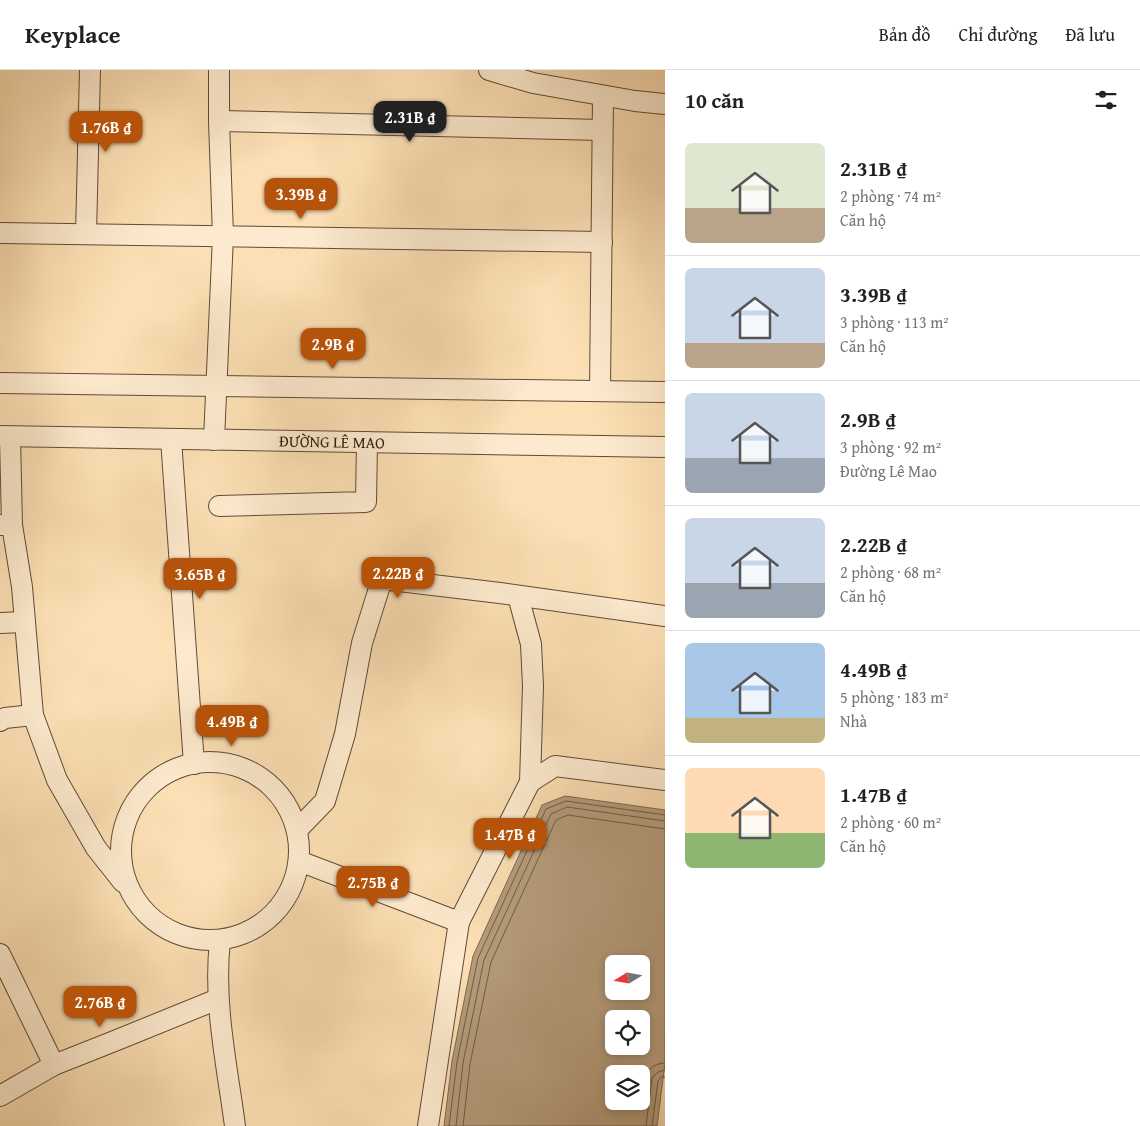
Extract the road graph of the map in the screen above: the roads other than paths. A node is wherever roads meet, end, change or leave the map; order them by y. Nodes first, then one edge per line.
1 (90, 70) edge
2 (220, 70) edge
3 (489, 70) edge
4 (603, 96) junction
5 (665, 104) edge
6 (219, 121) junction
7 (602, 130) junction
8 (0, 233) edge
9 (86, 234) junction
10 (223, 236) junction
11 (602, 242) junction
12 (0, 383) edge
13 (217, 386) junction
14 (600, 391) junction
15 (665, 392) edge
16 (5, 436) edge
17 (171, 439) junction
18 (214, 440) junction
19 (367, 442) junction
20 (665, 447) edge
21 (219, 506) dead end
22 (6, 525) edge
23 (518, 596) junction
24 (665, 616) edge
25 (25, 622) junction
26 (0, 623) edge
27 (33, 715) junction
28 (0, 721) edge
29 (194, 764) junction
30 (665, 780) edge
31 (530, 782) junction
32 (297, 830) junction
33 (299, 860) junction
34 (128, 887) junction
35 (460, 922) junction
36 (220, 941) junction
37 (0, 954) edge
38 (218, 999) junction
39 (54, 1064) junction
40 (0, 1096) edge
41 (235, 1126) edge
42 (428, 1126) edge

1 - 9 street
2 - 6 street
3 - 4 street
4 - 5 street
4 - 7 street
6 - 7 street
6 - 10 street
7 - 11 street
8 - 9 street
9 - 10 street
10 - 11 street
10 - 13 street
11 - 14 street
12 - 13 street
13 - 14 street
13 - 18 street
14 - 15 street
16 - 17 street, ĐƯỜNG LÊ MAO
16 - 22 street
17 - 18 street, ĐƯỜNG LÊ MAO
17 - 29 street
18 - 19 street, ĐƯỜNG LÊ MAO
19 - 20 street, ĐƯỜNG LÊ MAO
19 - 21 street
22 - 25 street
23 - 24 street
23 - 31 street
23 - 32 street
25 - 26 street
25 - 27 street
27 - 28 street
27 - 34 street
29 - 32 street
29 - 34 street
30 - 31 street
31 - 35 street
32 - 33 street
33 - 35 street
33 - 36 street
34 - 36 street
35 - 42 street
36 - 38 street
37 - 39 street
38 - 39 street
38 - 41 street
39 - 40 street

